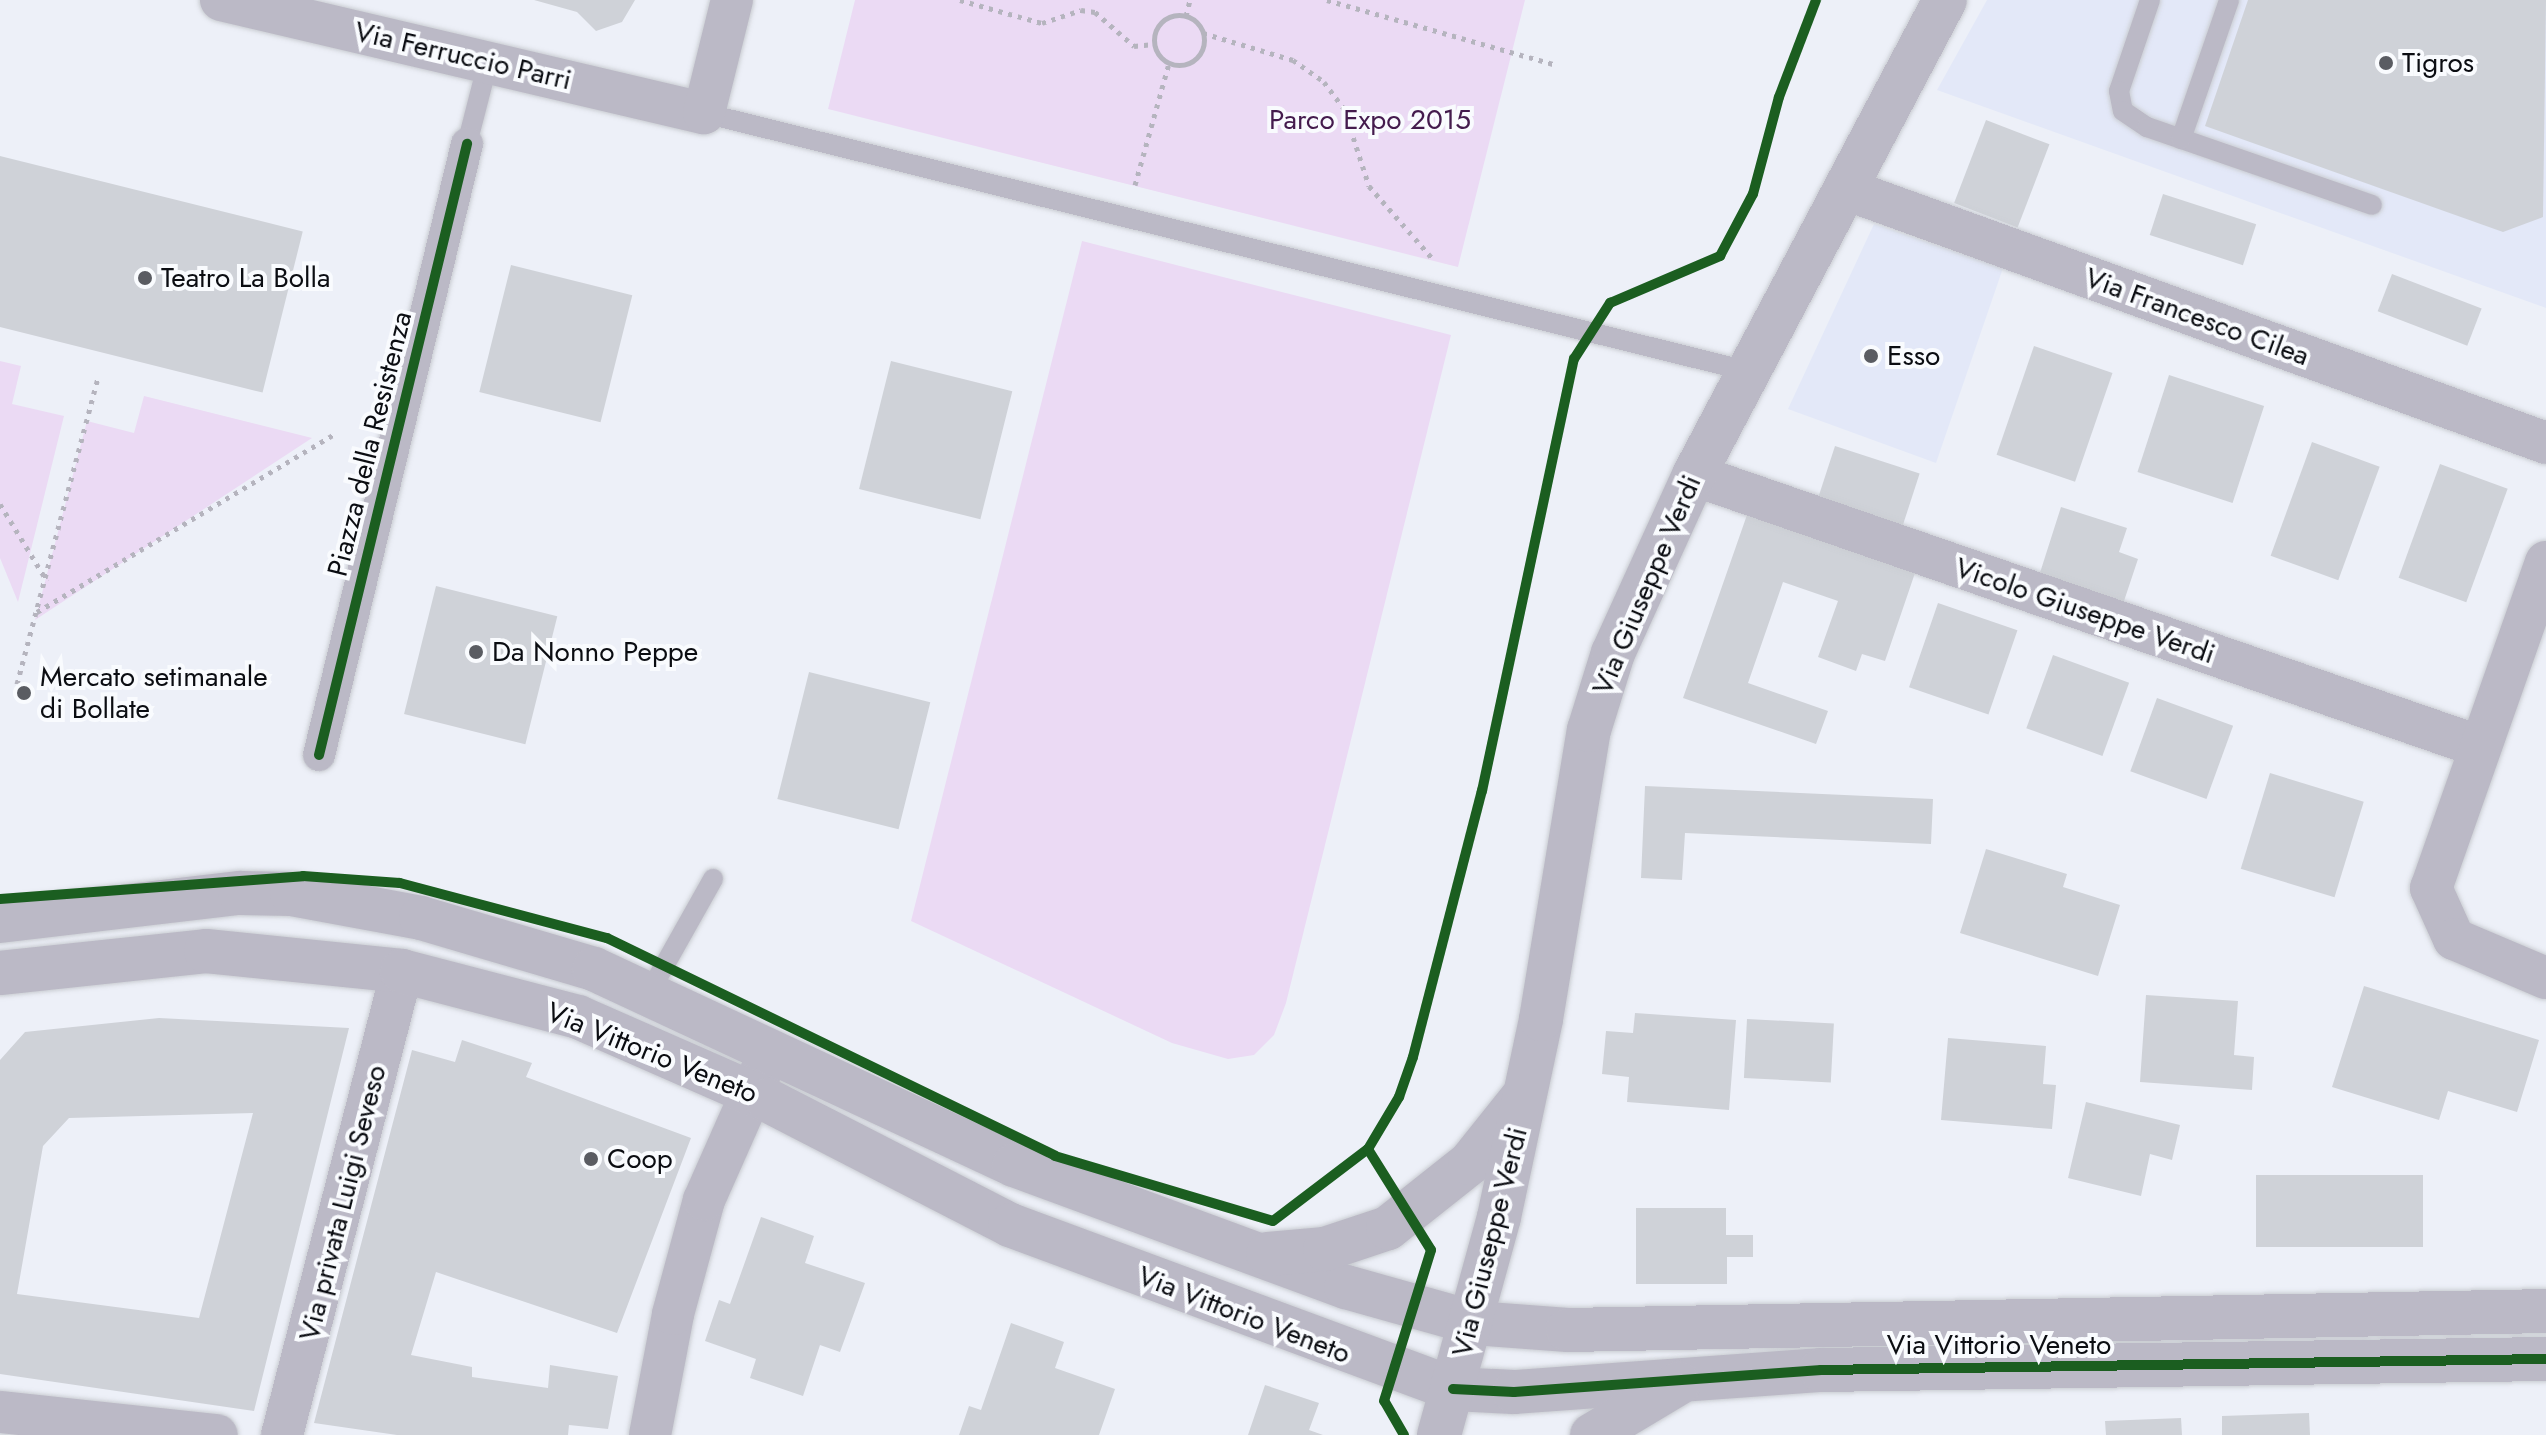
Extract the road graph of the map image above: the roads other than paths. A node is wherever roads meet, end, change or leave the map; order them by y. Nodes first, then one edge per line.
1 (221, 0) edge
2 (732, 0) edge
3 (1913, 0) edge
4 (1945, 0) edge
5 (2150, 0) edge
6 (2229, 0) edge
7 (488, 62) junction
8 (704, 113) junction
9 (2181, 139) junction
10 (467, 144) joint
11 (1856, 175) junction
12 (2372, 205) dead end
13 (1747, 371) junction
14 (2546, 443) edge
15 (1694, 475) junction
16 (2546, 562) edge
17 (2478, 746) junction
18 (319, 755) dead end
19 (713, 879) dead end
20 (0, 921) edge
21 (402, 971) junction
22 (0, 973) edge
23 (2546, 978) edge
24 (649, 993) junction
25 (772, 1048) junction
26 (750, 1092) junction
27 (1525, 1094) junction
28 (1250, 1253) junction
29 (2546, 1311) edge
30 (1474, 1323) junction
31 (2546, 1359) edge
32 (1453, 1389) junction
33 (0, 1412) edge
34 (1617, 1416) edge
35 (217, 1435) edge
36 (282, 1435) edge
37 (650, 1435) edge
38 (1439, 1435) edge

1 - 7 street, Via Ferruccio Parri
2 - 8 street
3 - 11 street, Via Giuseppe Verdi
4 - 11 street, Via Giuseppe Verdi
5 - 9 lane
6 - 9 lane
7 - 8 street, Via Ferruccio Parri
7 - 10 lane
8 - 13 lane
9 - 12 lane
10 - 18 street, Piazza della Resistenza
11 - 13 street, Via Giuseppe Verdi
11 - 14 street, Via Francesco Cilea
13 - 15 street, Via Giuseppe Verdi
15 - 17 street, Vicolo Giuseppe Verdi
15 - 27 street, Via Giuseppe Verdi
16 - 17 street
17 - 23 street
19 - 24 lane
20 - 24 street, Via Vittorio Veneto
21 - 22 street, Via Vittorio Veneto
21 - 26 street, Via Vittorio Veneto
21 - 36 street, Via privata Luigi Seveso
24 - 25 street, Via Vittorio Veneto
25 - 26 street
25 - 28 street, Via Vittorio Veneto
26 - 32 street, Via Vittorio Veneto
26 - 37 street
27 - 28 street, Via Giuseppe Verdi
27 - 30 street, Via Giuseppe Verdi
28 - 30 street, Via Vittorio Veneto
29 - 30 street, Via Vittorio Veneto
30 - 32 street, Via Giuseppe Verdi
31 - 34 street, Via Vittorio Veneto
32 - 34 street, Via Vittorio Veneto
32 - 38 street, Via Giuseppe Verdi
33 - 35 street

